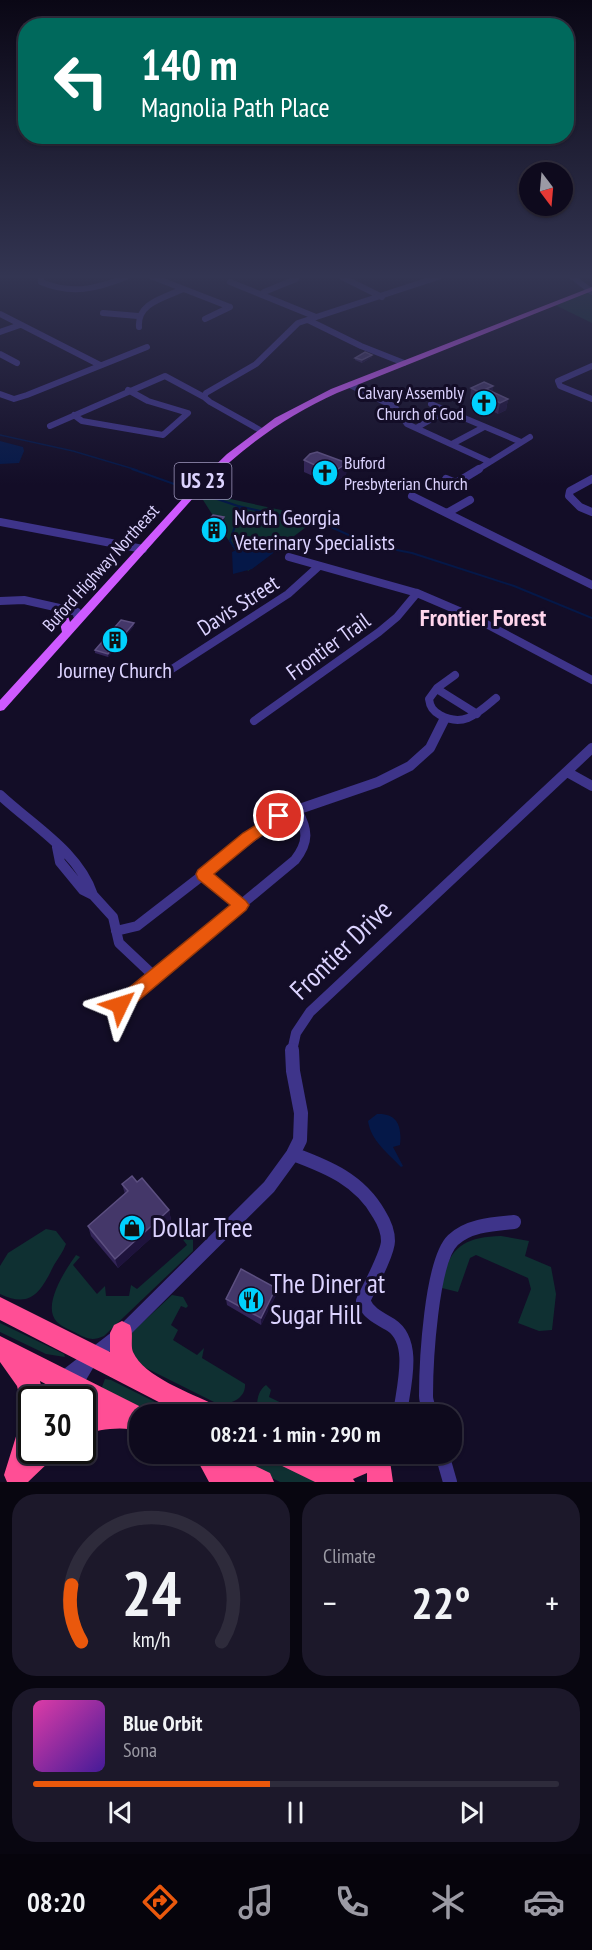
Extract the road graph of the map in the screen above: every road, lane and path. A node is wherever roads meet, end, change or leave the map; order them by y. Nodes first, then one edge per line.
1 (62, 346) edge
2 (274, 346) edge
3 (361, 346) edge
4 (448, 346) edge
5 (147, 347) dead end
6 (0, 354) edge
7 (17, 363) dead end
8 (404, 363) junction
9 (100, 365) junction
10 (592, 366) edge
11 (368, 369) dead end
12 (387, 370) junction
13 (350, 385) junction
14 (128, 390) junction
15 (0, 394) edge
16 (204, 398) junction
17 (592, 399) edge
18 (431, 404) dead end
19 (446, 411) junction
20 (74, 415) junction
21 (50, 426) dead end
22 (484, 427) junction
23 (416, 428) junction
24 (260, 430) junction
25 (530, 437) dead end
26 (521, 442) junction
27 (452, 444) junction
28 (490, 462) junction
29 (446, 479) dead end
30 (592, 479) edge
31 (456, 483) junction
32 (465, 488) dead end
33 (412, 496) dead end
34 (470, 500) dead end
35 (592, 512) edge
36 (447, 513) junction
37 (0, 522) edge
38 (143, 549) junction
39 (289, 557) dead end
40 (319, 566) junction
41 (592, 585) edge
42 (417, 593) junction
43 (0, 602) edge
44 (54, 610) junction
45 (80, 616) junction
46 (67, 632) junction
47 (172, 669) dead end
48 (455, 675) dead end
49 (592, 681) edge
50 (437, 689) junction
51 (496, 698) dead end
52 (0, 707) edge
53 (477, 714) junction
54 (445, 718) junction
55 (254, 721) dead end
56 (592, 748) edge
57 (567, 772) junction
58 (592, 786) edge
59 (0, 795) edge
60 (297, 810) junction
61 (57, 847) junction
62 (81, 870) junction
63 (203, 874) junction
64 (71, 875) junction
65 (93, 895) junction
66 (241, 905) junction
67 (116, 930) junction
68 (154, 976) junction
69 (120, 1005) dead end
70 (293, 1154) junction
71 (514, 1222) dead end
72 (0, 1308) edge
73 (122, 1333) junction
74 (3, 1349) edge
75 (92, 1355) junction
76 (143, 1382) junction
77 (29, 1386) edge
78 (56, 1386) edge
79 (67, 1386) edge
80 (96, 1403) edge
81 (186, 1404) edge
82 (401, 1404) edge
83 (428, 1404) edge
84 (129, 1416) edge
85 (129, 1418) edge
86 (96, 1419) edge
87 (20, 1464) edge
88 (22, 1464) edge
89 (26, 1464) edge
90 (29, 1464) edge
91 (212, 1464) edge
92 (226, 1464) edge
93 (306, 1464) edge
94 (360, 1464) edge
95 (377, 1464) edge
96 (445, 1464) edge
97 (318, 1470) junction
98 (15, 1479) edge
99 (223, 1482) edge
100 (261, 1482) edge
101 (342, 1482) edge
102 (380, 1482) edge
103 (450, 1482) edge

1 - 9 street
2 - 16 street
3 - 8 street
4 - 8 main road, Buford Highway Northeast / US 23
5 - 9 street
6 - 7 street
8 - 12 main road, Buford Highway Northeast / US 23
9 - 15 street
10 - 17 street
11 - 12 main road
12 - 13 main road, Buford Highway Northeast / US 23
13 - 23 street
13 - 24 main road, Buford Highway Northeast / US 23
14 - 16 street
14 - 20 street
14 - 20 street
16 - 24 street
18 - 19 street
19 - 22 street
19 - 23 street
20 - 21 street
22 - 26 street
22 - 27 street
23 - 27 street
24 - 38 main road, Buford Highway Northeast / US 23
25 - 26 street
26 - 28 street
27 - 28 street
28 - 31 street
29 - 31 street
30 - 35 street
31 - 32 street
33 - 36 street
34 - 36 street
36 - 41 street
37 - 38 street
38 - 45 main road, Buford Highway Northeast / US 23
39 - 40 street
40 - 42 street
40 - 47 street, Davis Street
42 - 49 street
42 - 55 street, Frontier Trail
43 - 44 street
44 - 45 street
44 - 46 main road
45 - 46 main road, Buford Highway Northeast / US 23
46 - 52 main road, Buford Highway Northeast / US 23
48 - 50 street
50 - 53 street
50 - 54 street
51 - 53 street
53 - 54 street
54 - 60 street
56 - 57 street, Frontier Drive
57 - 58 street
57 - 70 street, Frontier Drive
59 - 61 street
60 - 63 street
60 - 66 street
61 - 62 street
61 - 64 street
62 - 64 street
62 - 65 street
63 - 66 street
63 - 67 street
64 - 65 street
65 - 67 street
66 - 68 street
67 - 68 street
68 - 69 street
70 - 73 street, Frontier Drive
70 - 82 street
71 - 83 street
72 - 75 highway
73 - 75 street, Frontier Drive
73 - 76 highway
74 - 77 highway
74 - 78 highway
75 - 76 highway
75 - 79 street, Frontier Drive
76 - 81 highway
80 - 84 highway
85 - 86 highway
87 - 98 highway
88 - 98 street
89 - 98 street
90 - 98 highway
91 - 99 highway
92 - 100 highway
93 - 97 highway
94 - 97 highway
95 - 102 highway
96 - 103 street
97 - 101 highway

